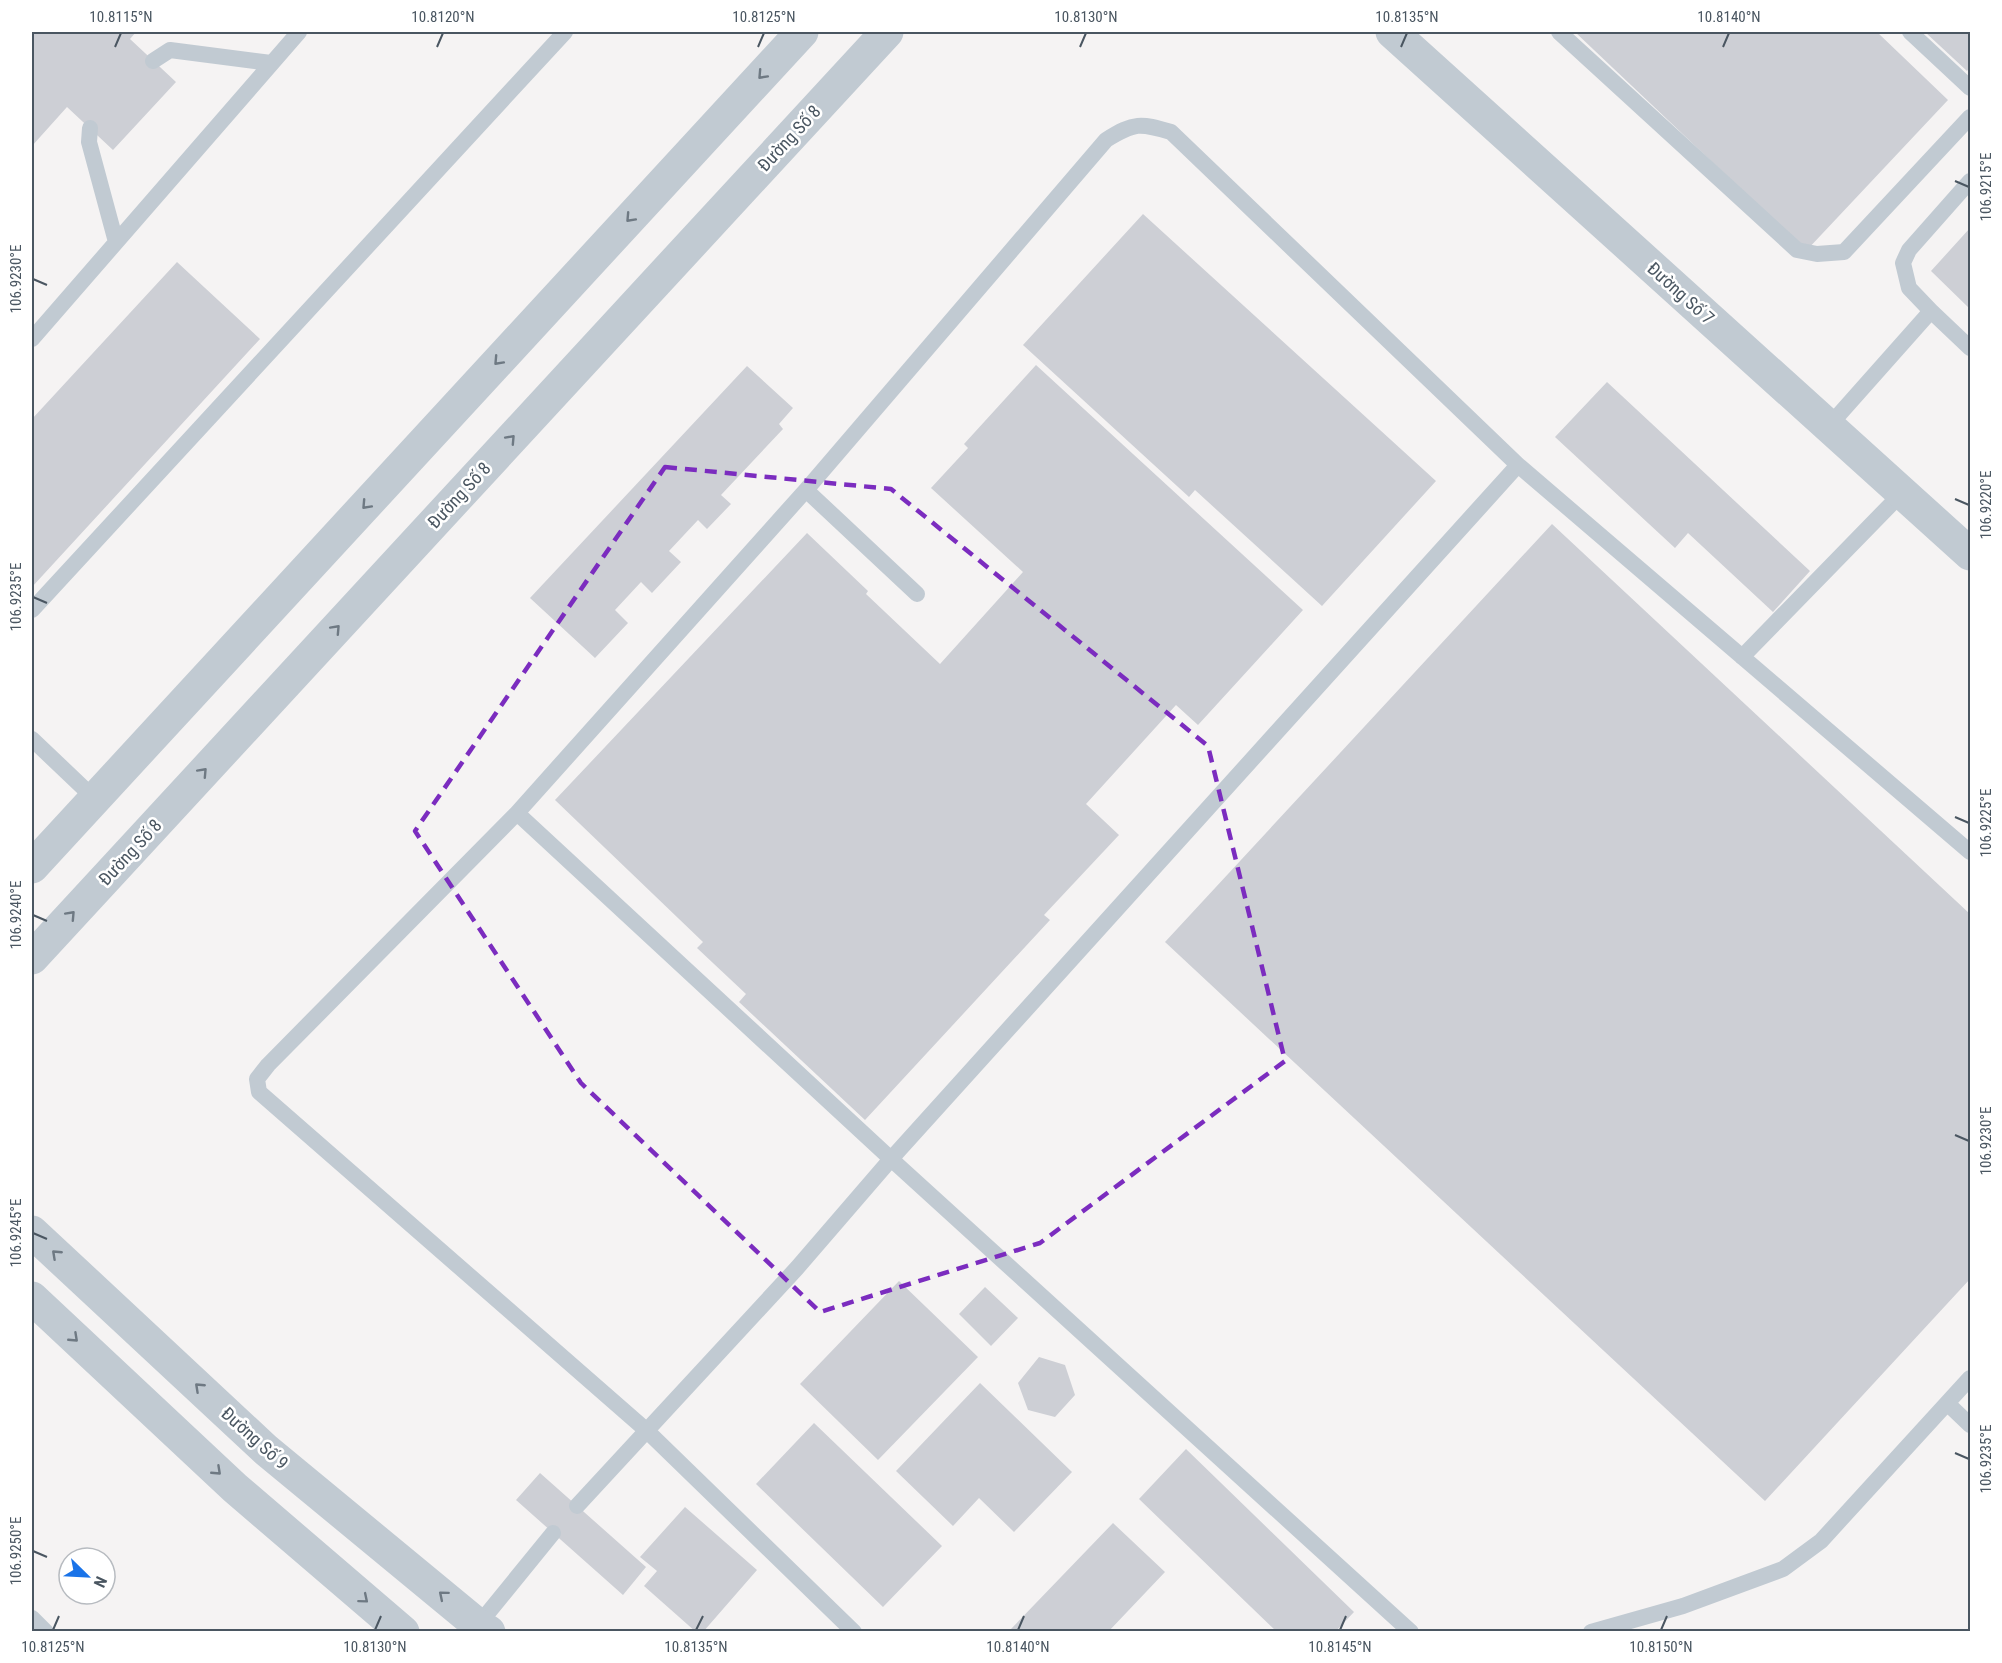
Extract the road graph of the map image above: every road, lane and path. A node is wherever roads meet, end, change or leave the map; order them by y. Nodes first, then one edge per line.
1 (299, 32) edge
2 (565, 32) edge
3 (801, 32) edge
4 (887, 32) edge
5 (1392, 32) edge
6 (1559, 32) edge
7 (1911, 32) edge
8 (153, 61) dead end
9 (271, 63) junction
10 (1971, 88) edge
11 (1971, 117) edge
12 (90, 128) dead end
13 (1971, 181) edge
14 (116, 242) junction
15 (1931, 311) junction
16 (32, 339) edge
17 (1971, 348) edge
18 (1828, 427) junction
19 (1518, 465) junction
20 (806, 490) junction
21 (1902, 493) junction
22 (1971, 554) edge
23 (917, 594) dead end
24 (32, 610) edge
25 (1742, 657) junction
26 (32, 739) edge
27 (95, 799) junction
28 (517, 813) junction
29 (1971, 852) edge
30 (32, 867) edge
31 (32, 958) edge
32 (891, 1160) junction
33 (32, 1232) edge
34 (32, 1298) edge
35 (1971, 1378) edge
36 (1948, 1404) junction
37 (1971, 1425) edge
38 (646, 1430) junction
39 (577, 1506) dead end
40 (553, 1533) dead end
41 (32, 1618) edge
42 (480, 1629) edge
43 (46, 1632) edge
44 (403, 1632) edge
45 (854, 1632) edge
46 (1411, 1632) edge
47 (1591, 1632) edge

1 - 9 lane
2 - 24 lane
3 -> 27 street
31 -> 4 street, Đường Số 8
5 - 18 street, Đường Số 7
6 - 11 lane
7 - 10 lane
8 - 9 lane
9 - 14 lane
12 - 14 lane
13 - 15 lane
14 - 16 lane
15 - 17 lane
15 - 18 lane
18 - 21 street, Đường Số 7
19 - 20 lane
19 - 25 lane
19 - 32 lane
20 - 23 lane
20 - 28 lane
21 - 22 street, Đường Số 7
21 - 25 lane
25 - 29 lane
26 - 27 lane
27 - 30 street
28 - 32 lane
28 - 38 lane
32 - 38 lane
32 - 46 lane
42 -> 33 street, Đường Số 9
34 -> 44 street
35 - 36 lane
36 - 37 lane
36 - 47 lane
38 - 39 lane
38 - 45 lane
40 - 42 lane
41 - 43 lane

